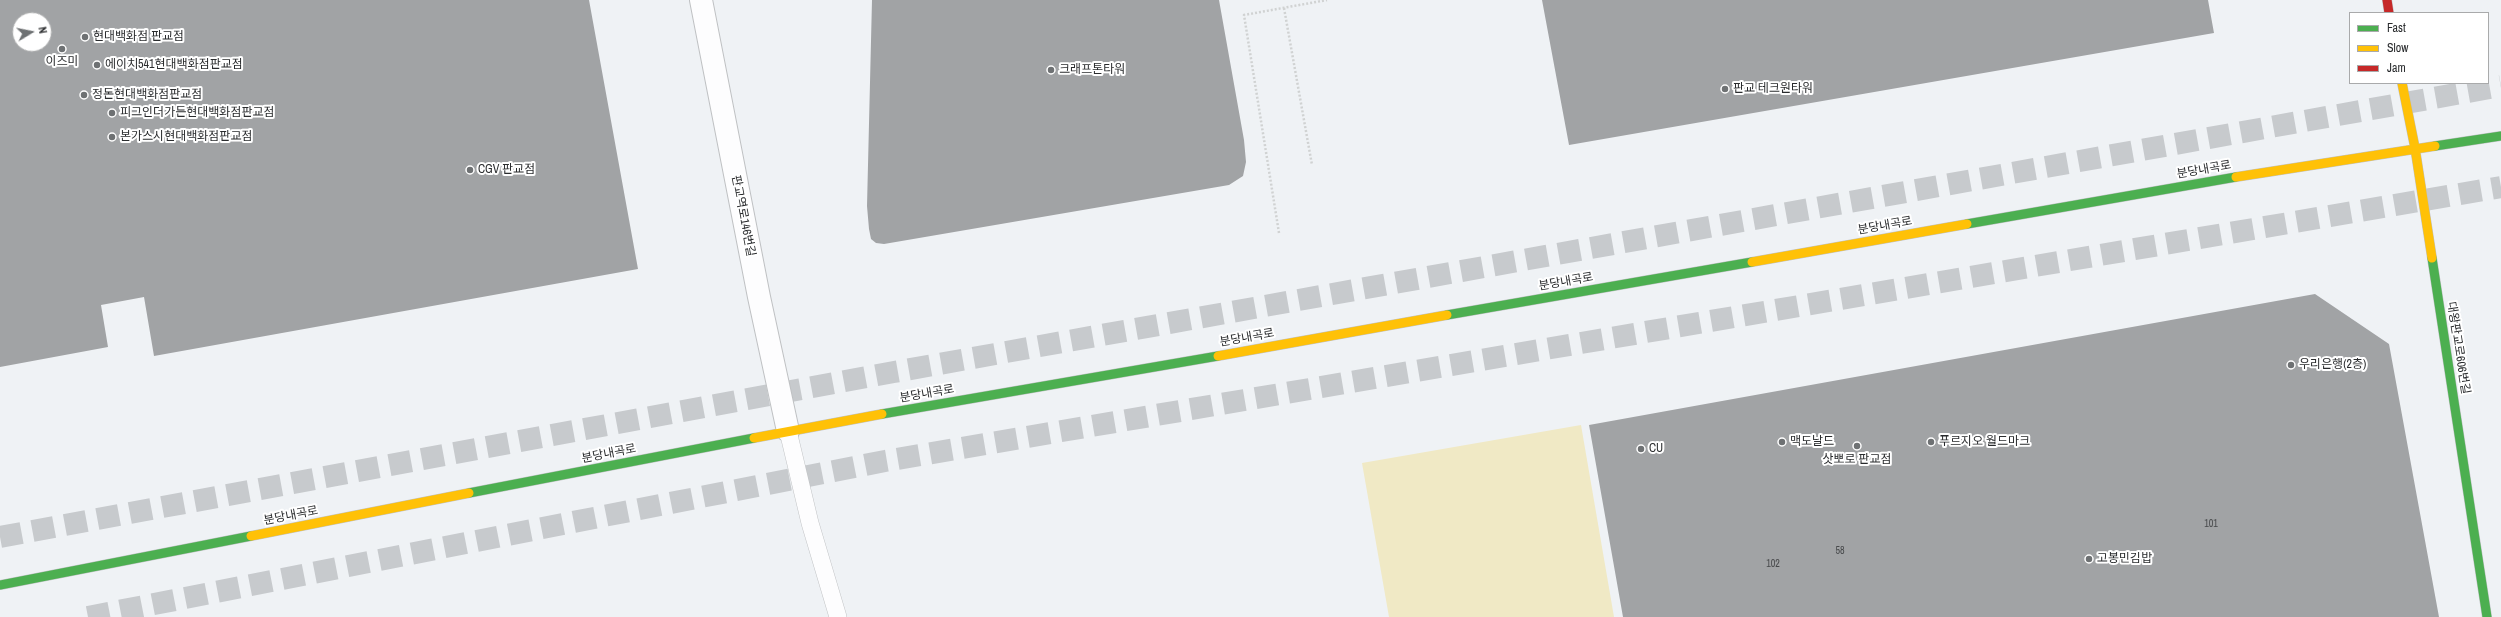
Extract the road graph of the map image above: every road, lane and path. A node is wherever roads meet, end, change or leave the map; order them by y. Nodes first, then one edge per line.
1 (702, 0) edge
2 (1327, 0) edge
3 (2387, 0) edge
4 (1284, 8) junction
5 (2389, 12) edge
6 (2402, 84) edge
7 (2501, 136) edge
8 (2415, 148) junction
9 (1312, 165) dead end
10 (1279, 233) dead end
11 (788, 431) junction
12 (0, 585) edge
13 (838, 617) edge
14 (2487, 617) edge

1 - 11 street, 판교역로146번길
2 - 4 path
3 - 5 main road
4 - 9 path
4 - 10 path
6 - 8 main road, 대왕판교로606번길
7 - 8 main road, 분당내곡로
8 - 11 main road, 분당내곡로
8 - 14 main road, 대왕판교로606번길
11 - 12 main road, 분당내곡로
11 - 13 lane

